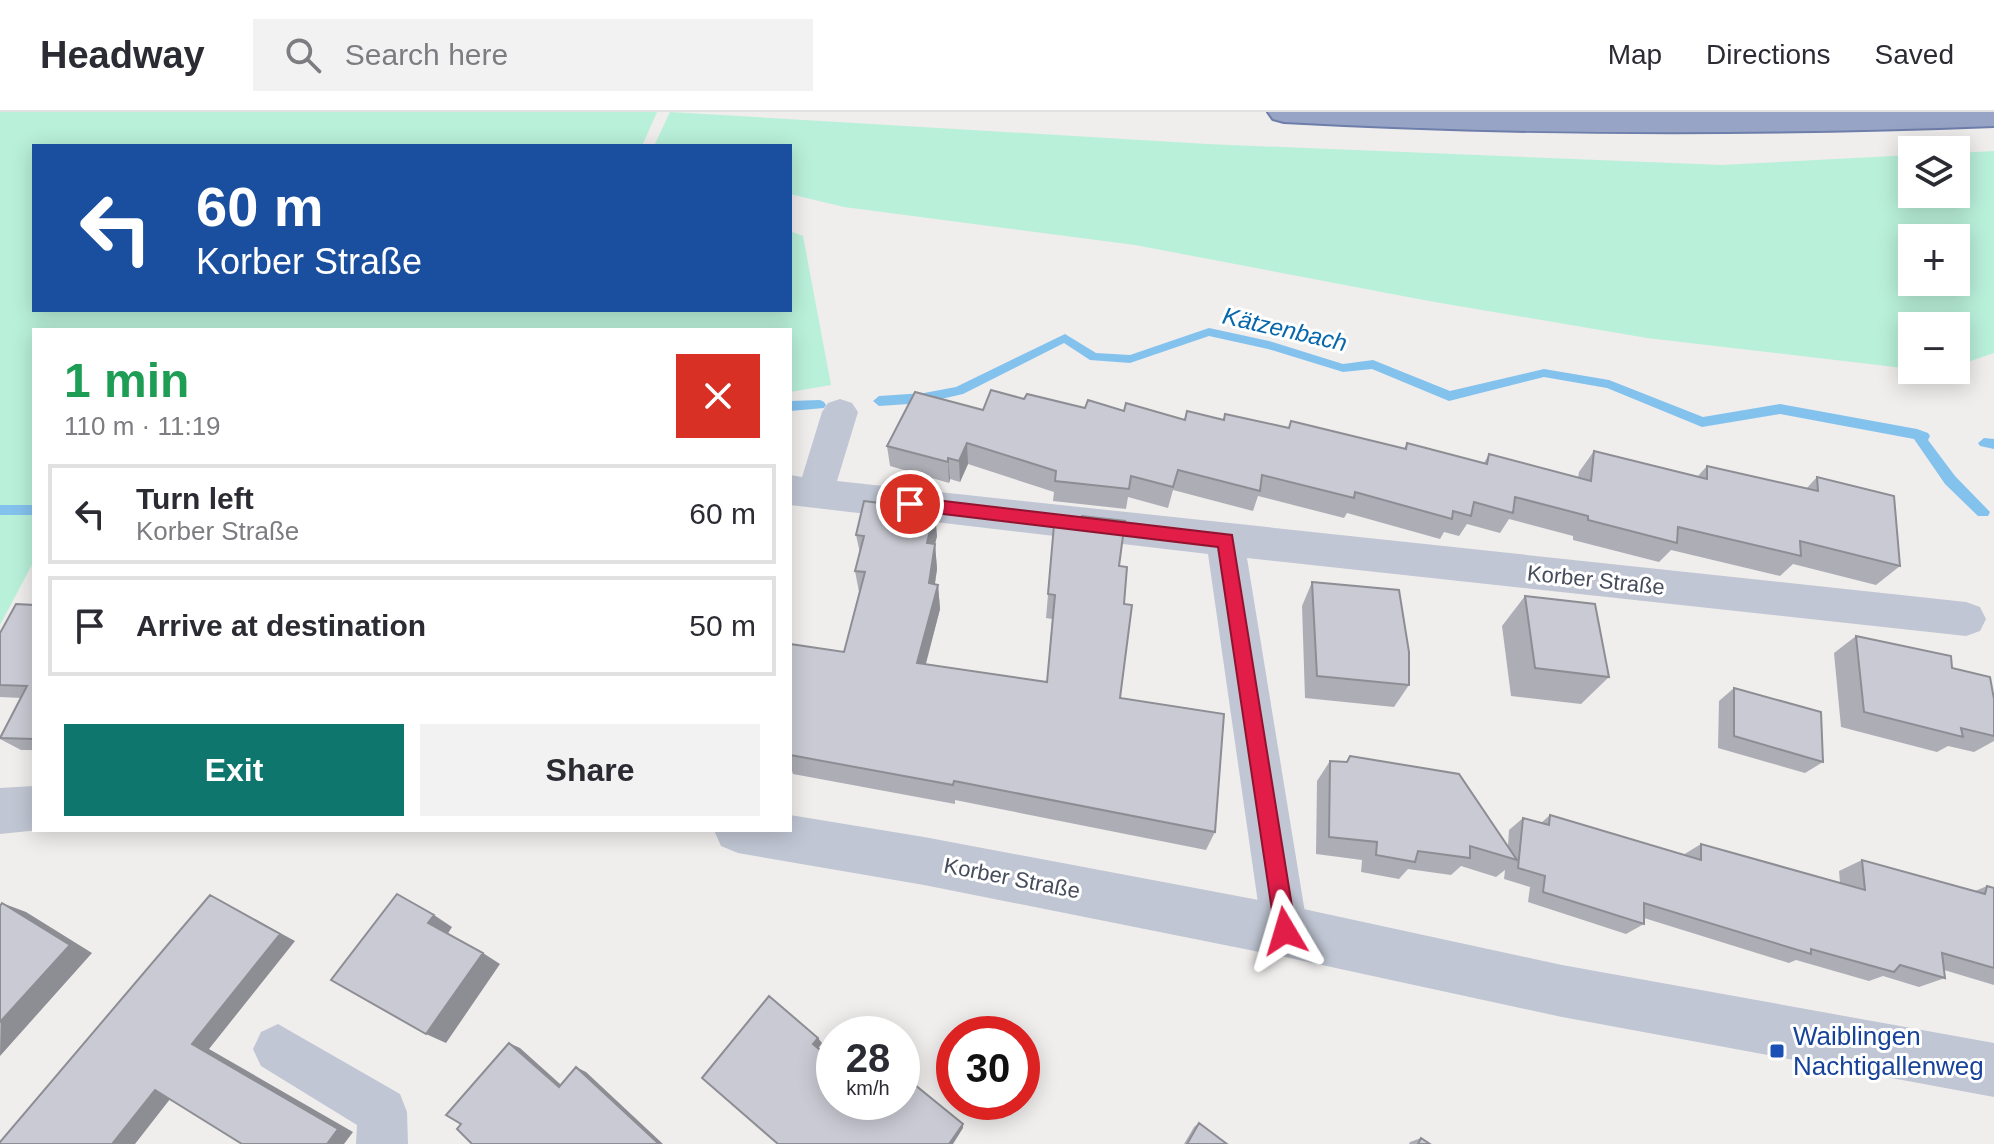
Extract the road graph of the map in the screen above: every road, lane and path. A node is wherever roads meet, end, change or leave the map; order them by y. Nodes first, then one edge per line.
1 (1284, 112) edge
2 (1994, 116) edge
3 (840, 412) dead end
4 (803, 491) edge
5 (1225, 540) junction
6 (1966, 619) dead end
7 (32, 809) edge
8 (0, 811) edge
9 (750, 832) edge
10 (1285, 931) junction
11 (278, 1049) dead end
12 (1994, 1070) edge
13 (382, 1144) edge

1 - 2 highway
3 - 4 street, Korber Straße
4 - 5 street, Korber Straße
5 - 6 street, Korber Straße
5 - 10 street
7 - 8 street
9 - 10 street, Korber Straße
10 - 12 street, Korber Straße
11 - 13 street

